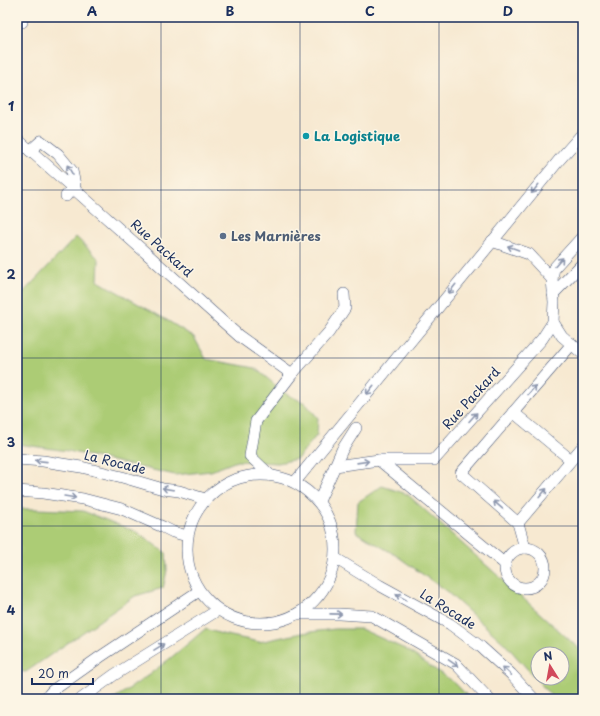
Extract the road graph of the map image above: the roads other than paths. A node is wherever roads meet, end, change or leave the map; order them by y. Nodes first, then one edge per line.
1 (583, 133) edge
2 (17, 140) edge
3 (30, 151) junction
4 (70, 192) junction
5 (583, 236) edge
6 (492, 241) junction
7 (583, 263) edge
8 (552, 279) junction
9 (344, 294) dead end
10 (553, 294) junction
11 (553, 322) junction
12 (572, 344) junction
13 (583, 354) edge
14 (292, 374) junction
15 (513, 412) junction
16 (356, 428) dead end
17 (583, 446) edge
18 (17, 459) edge
19 (379, 460) junction
20 (571, 460) junction
21 (335, 466) junction
22 (270, 475) junction
23 (295, 482) junction
24 (17, 491) edge
25 (205, 499) junction
26 (319, 502) junction
27 (518, 523) junction
28 (187, 536) junction
29 (525, 548) junction
30 (335, 558) junction
31 (505, 564) junction
32 (199, 591) junction
33 (218, 610) junction
34 (297, 614) junction
35 (45, 699) edge
36 (82, 699) edge
37 (489, 699) edge
38 (534, 699) edge

1 -> 6 lane
2 - 3 lane, Rue Packard
3 - 4 lane, Rue Packard
4 -> 3 lane
4 - 14 lane, Rue Packard
8 -> 5 lane
8 -> 6 lane
6 -> 23 lane
7 - 10 lane
8 - 10 lane
9 - 14 lane
10 - 11 lane
11 - 12 lane
19 -> 11 lane, Rue Packard
12 - 13 lane
15 -> 12 lane
14 - 22 lane
15 - 20 lane
27 -> 15 lane
16 - 21 lane
17 - 20 lane
25 -> 18 lane, La Rocade
21 -> 19 lane, Rue Packard
19 - 31 lane
27 -> 20 lane
21 - 26 lane
22 - 23 lane
22 - 25 lane
23 - 26 lane
24 -> 28 lane
25 - 28 lane
26 - 30 lane
27 - 29 lane
28 - 32 lane
29 - 31 lane
29 - 31 lane
30 - 34 lane
38 -> 30 lane, La Rocade
32 - 33 lane
32 - 35 lane
33 - 34 lane
36 -> 33 lane
34 -> 37 lane

